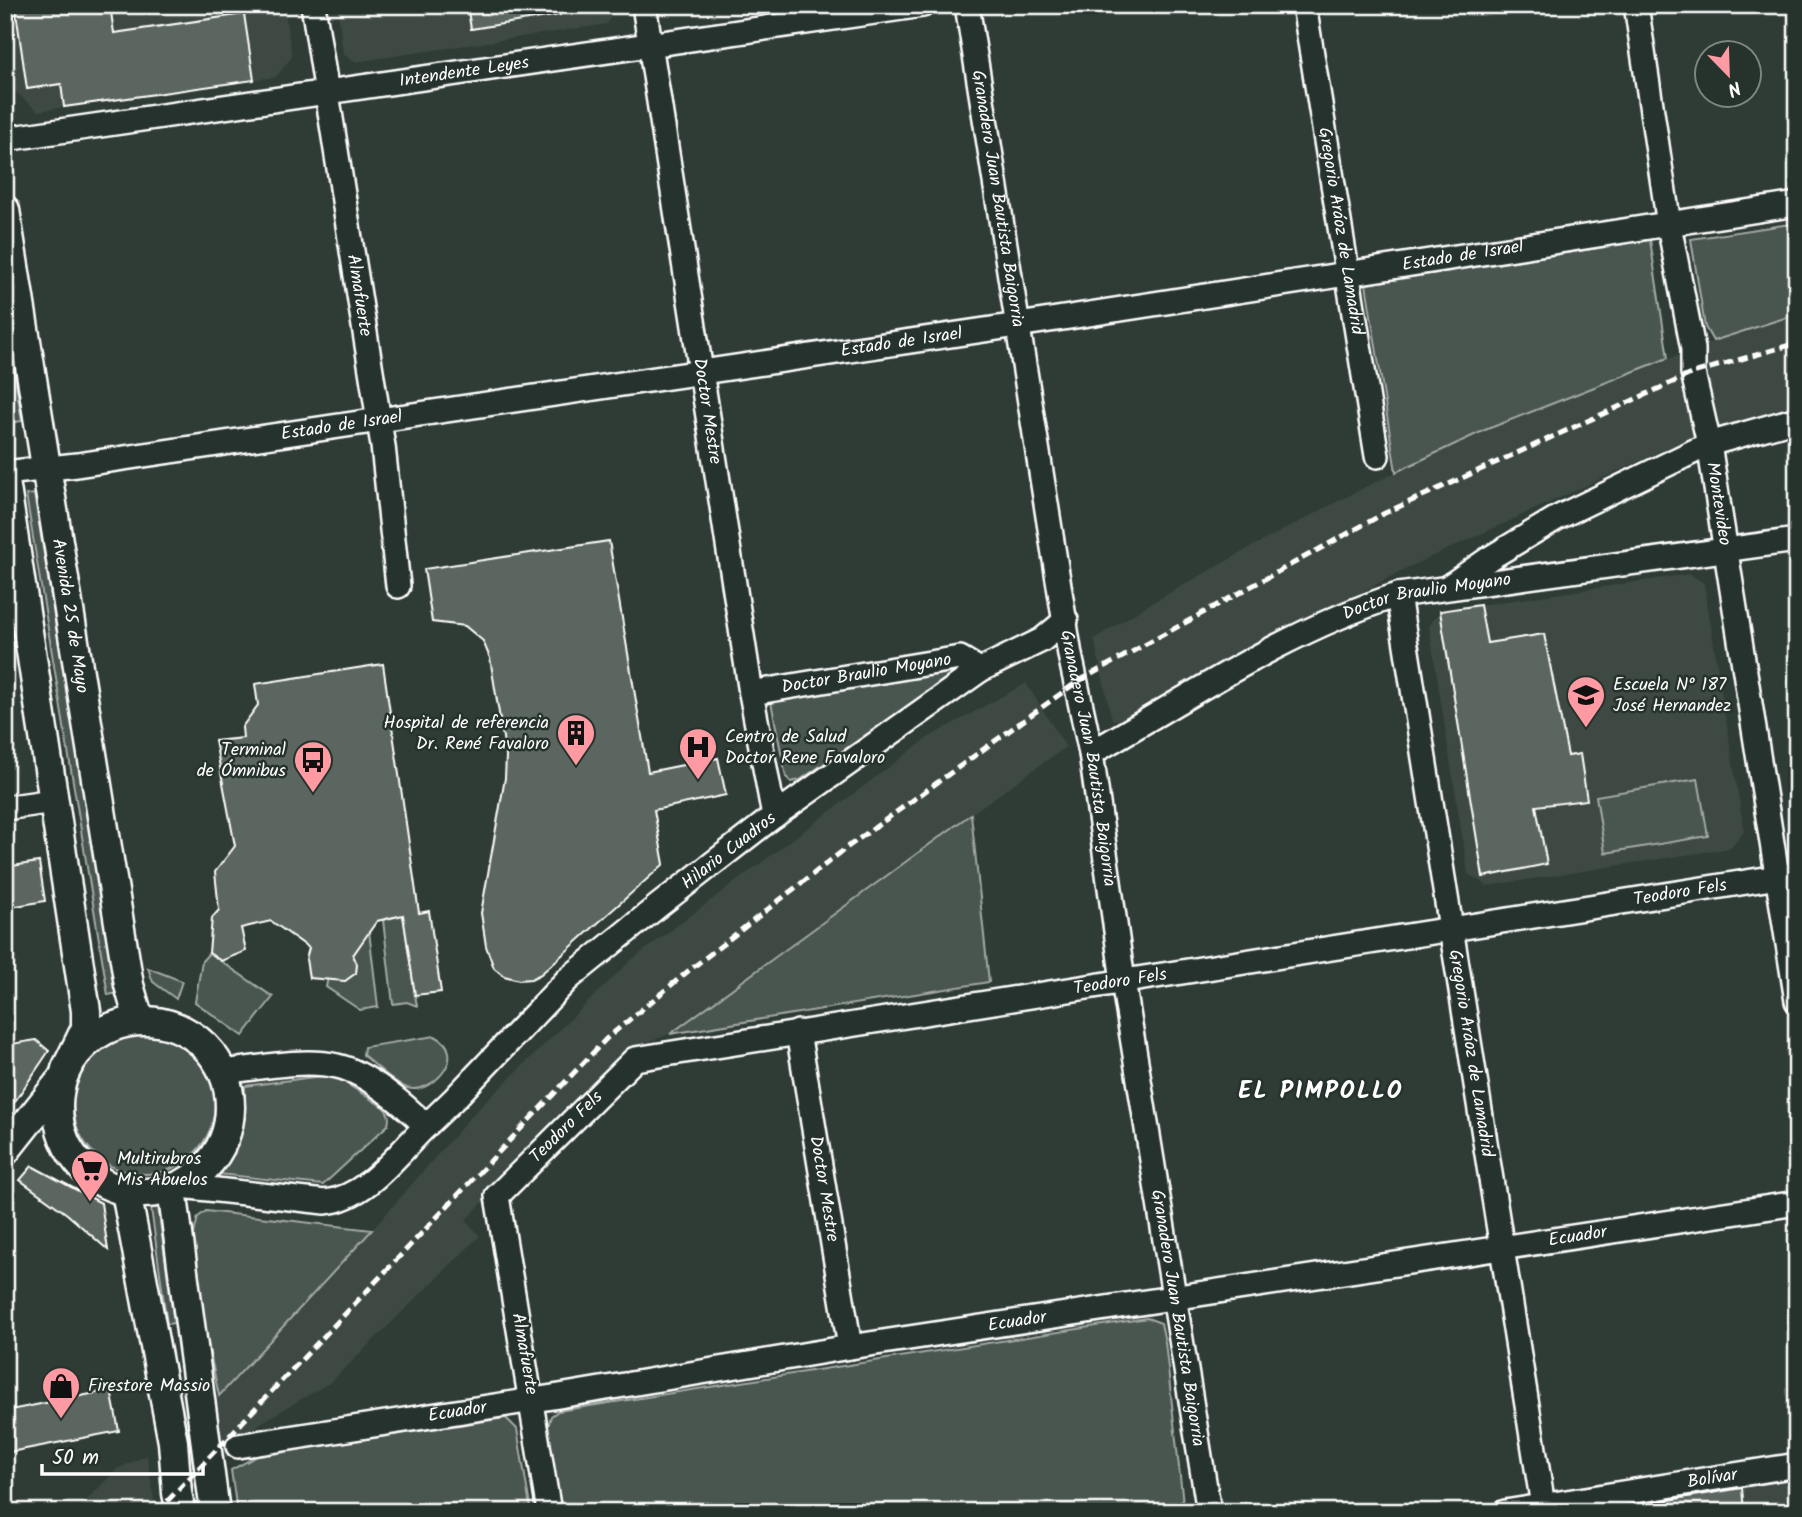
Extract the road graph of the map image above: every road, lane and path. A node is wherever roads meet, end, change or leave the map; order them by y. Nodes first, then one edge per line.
1 (313, 5) edge
2 (644, 5) edge
3 (923, 5) edge
4 (967, 5) edge
5 (1304, 5) edge
6 (1636, 5) edge
7 (650, 45) junction
8 (325, 93) junction
9 (5, 139) edge
10 (1797, 204) edge
11 (5, 210) edge
12 (1669, 225) junction
13 (1347, 274) junction
14 (1018, 325) junction
15 (701, 372) junction
16 (1797, 419) edge
17 (378, 420) junction
18 (1709, 444) junction
19 (1377, 456) dead end
20 (48, 469) junction
21 (5, 473) edge
22 (5, 481) edge
23 (1797, 540) edge
24 (1726, 551) junction
25 (398, 586) dead end
26 (1445, 589) junction
27 (1398, 595) junction
28 (1066, 620) junction
29 (981, 670) junction
30 (751, 693) junction
31 (1091, 753) junction
32 (53, 801) junction
33 (5, 808) edge
34 (774, 816) junction
35 (1787, 876) edge
36 (1450, 929) junction
37 (1123, 981) junction
38 (1797, 1001) edge
39 (139, 1020) junction
40 (798, 1032) junction
41 (65, 1072) junction
42 (224, 1072) junction
43 (426, 1126) junction
44 (66, 1145) junction
45 (7, 1147) edge
46 (176, 1187) junction
47 (126, 1192) junction
48 (498, 1196) joint
49 (1797, 1203) edge
50 (1501, 1248) junction
51 (1175, 1297) junction
52 (850, 1347) junction
53 (531, 1400) junction
54 (238, 1446) dead end
55 (1797, 1465) edge
56 (1543, 1509) edge
57 (181, 1512) edge
58 (215, 1512) edge
59 (549, 1512) edge
60 (1209, 1512) edge
61 (1505, 1512) edge

1 - 8 street, Almafuerte
2 - 7 street, Doctor Mestre
3 - 7 street, Intendente Leyes
4 - 14 street, Granadero Juan Bautista Baigorria
5 - 13 street, Gregorio Aráoz de Lamadrid
6 - 12 street, Montevideo
7 - 8 street, Intendente Leyes
7 - 15 street, Doctor Mestre
8 - 9 street, Intendente Leyes
8 - 17 street, Almafuerte
10 - 12 street, Estado de Israel
11 - 20 main road, Avenida 25 de Mayo
12 - 13 street, Estado de Israel
12 - 18 street, Montevideo
13 - 14 street, Estado de Israel
13 - 19 street, Gregorio Aráoz de Lamadrid
14 - 15 street, Estado de Israel
14 - 28 street, Granadero Juan Bautista Baigorria
15 - 17 street, Estado de Israel
15 - 30 street, Doctor Mestre
16 - 18 street
17 - 20 street, Estado de Israel
17 - 25 street, Almafuerte
18 - 24 street, Montevideo
18 - 26 street
20 - 21 street, Estado de Israel
20 - 39 main road, Avenida 25 de Mayo
22 - 32 main road
23 - 24 street, Doctor Braulio Moyano
24 - 26 street, Doctor Braulio Moyano
24 - 35 street, Montevideo
26 - 27 street, Doctor Braulio Moyano
27 - 31 street, Doctor Braulio Moyano
27 - 36 street, Gregorio Aráoz de Lamadrid
28 - 29 street, Hilario Cuadros
28 - 31 street, Granadero Juan Bautista Baigorria
29 - 30 street, Doctor Braulio Moyano
29 - 34 street, Hilario Cuadros
30 - 34 street, Doctor Mestre
31 - 37 street, Granadero Juan Bautista Baigorria
32 - 33 street
32 - 41 main road
34 - 43 street, Hilario Cuadros
35 - 36 street, Teodoro Fels
35 - 38 street, Montevideo
36 - 37 street, Teodoro Fels
36 - 50 street, Gregorio Aráoz de Lamadrid
37 - 40 street, Teodoro Fels
37 - 51 street, Granadero Juan Bautista Baigorria
39 - 41 main road
39 - 42 main road
40 - 48 street, Teodoro Fels
40 - 52 street, Doctor Mestre
41 - 44 main road
41 - 45 main road
42 - 43 street
42 - 46 main road
43 - 46 street, Hilario Cuadros
44 - 45 main road
44 - 47 main road
46 - 47 main road
46 - 58 main road
47 - 57 main road
48 - 53 street, Almafuerte
49 - 50 street, Ecuador
50 - 51 street, Ecuador
50 - 56 street, Gregorio Aráoz de Lamadrid
51 - 52 street, Ecuador
51 - 60 street, Granadero Juan Bautista Baigorria
52 - 53 street, Ecuador
53 - 54 street, Ecuador
53 - 59 street, Almafuerte
55 - 56 street, Bolívar
56 - 61 street, Bolívar

